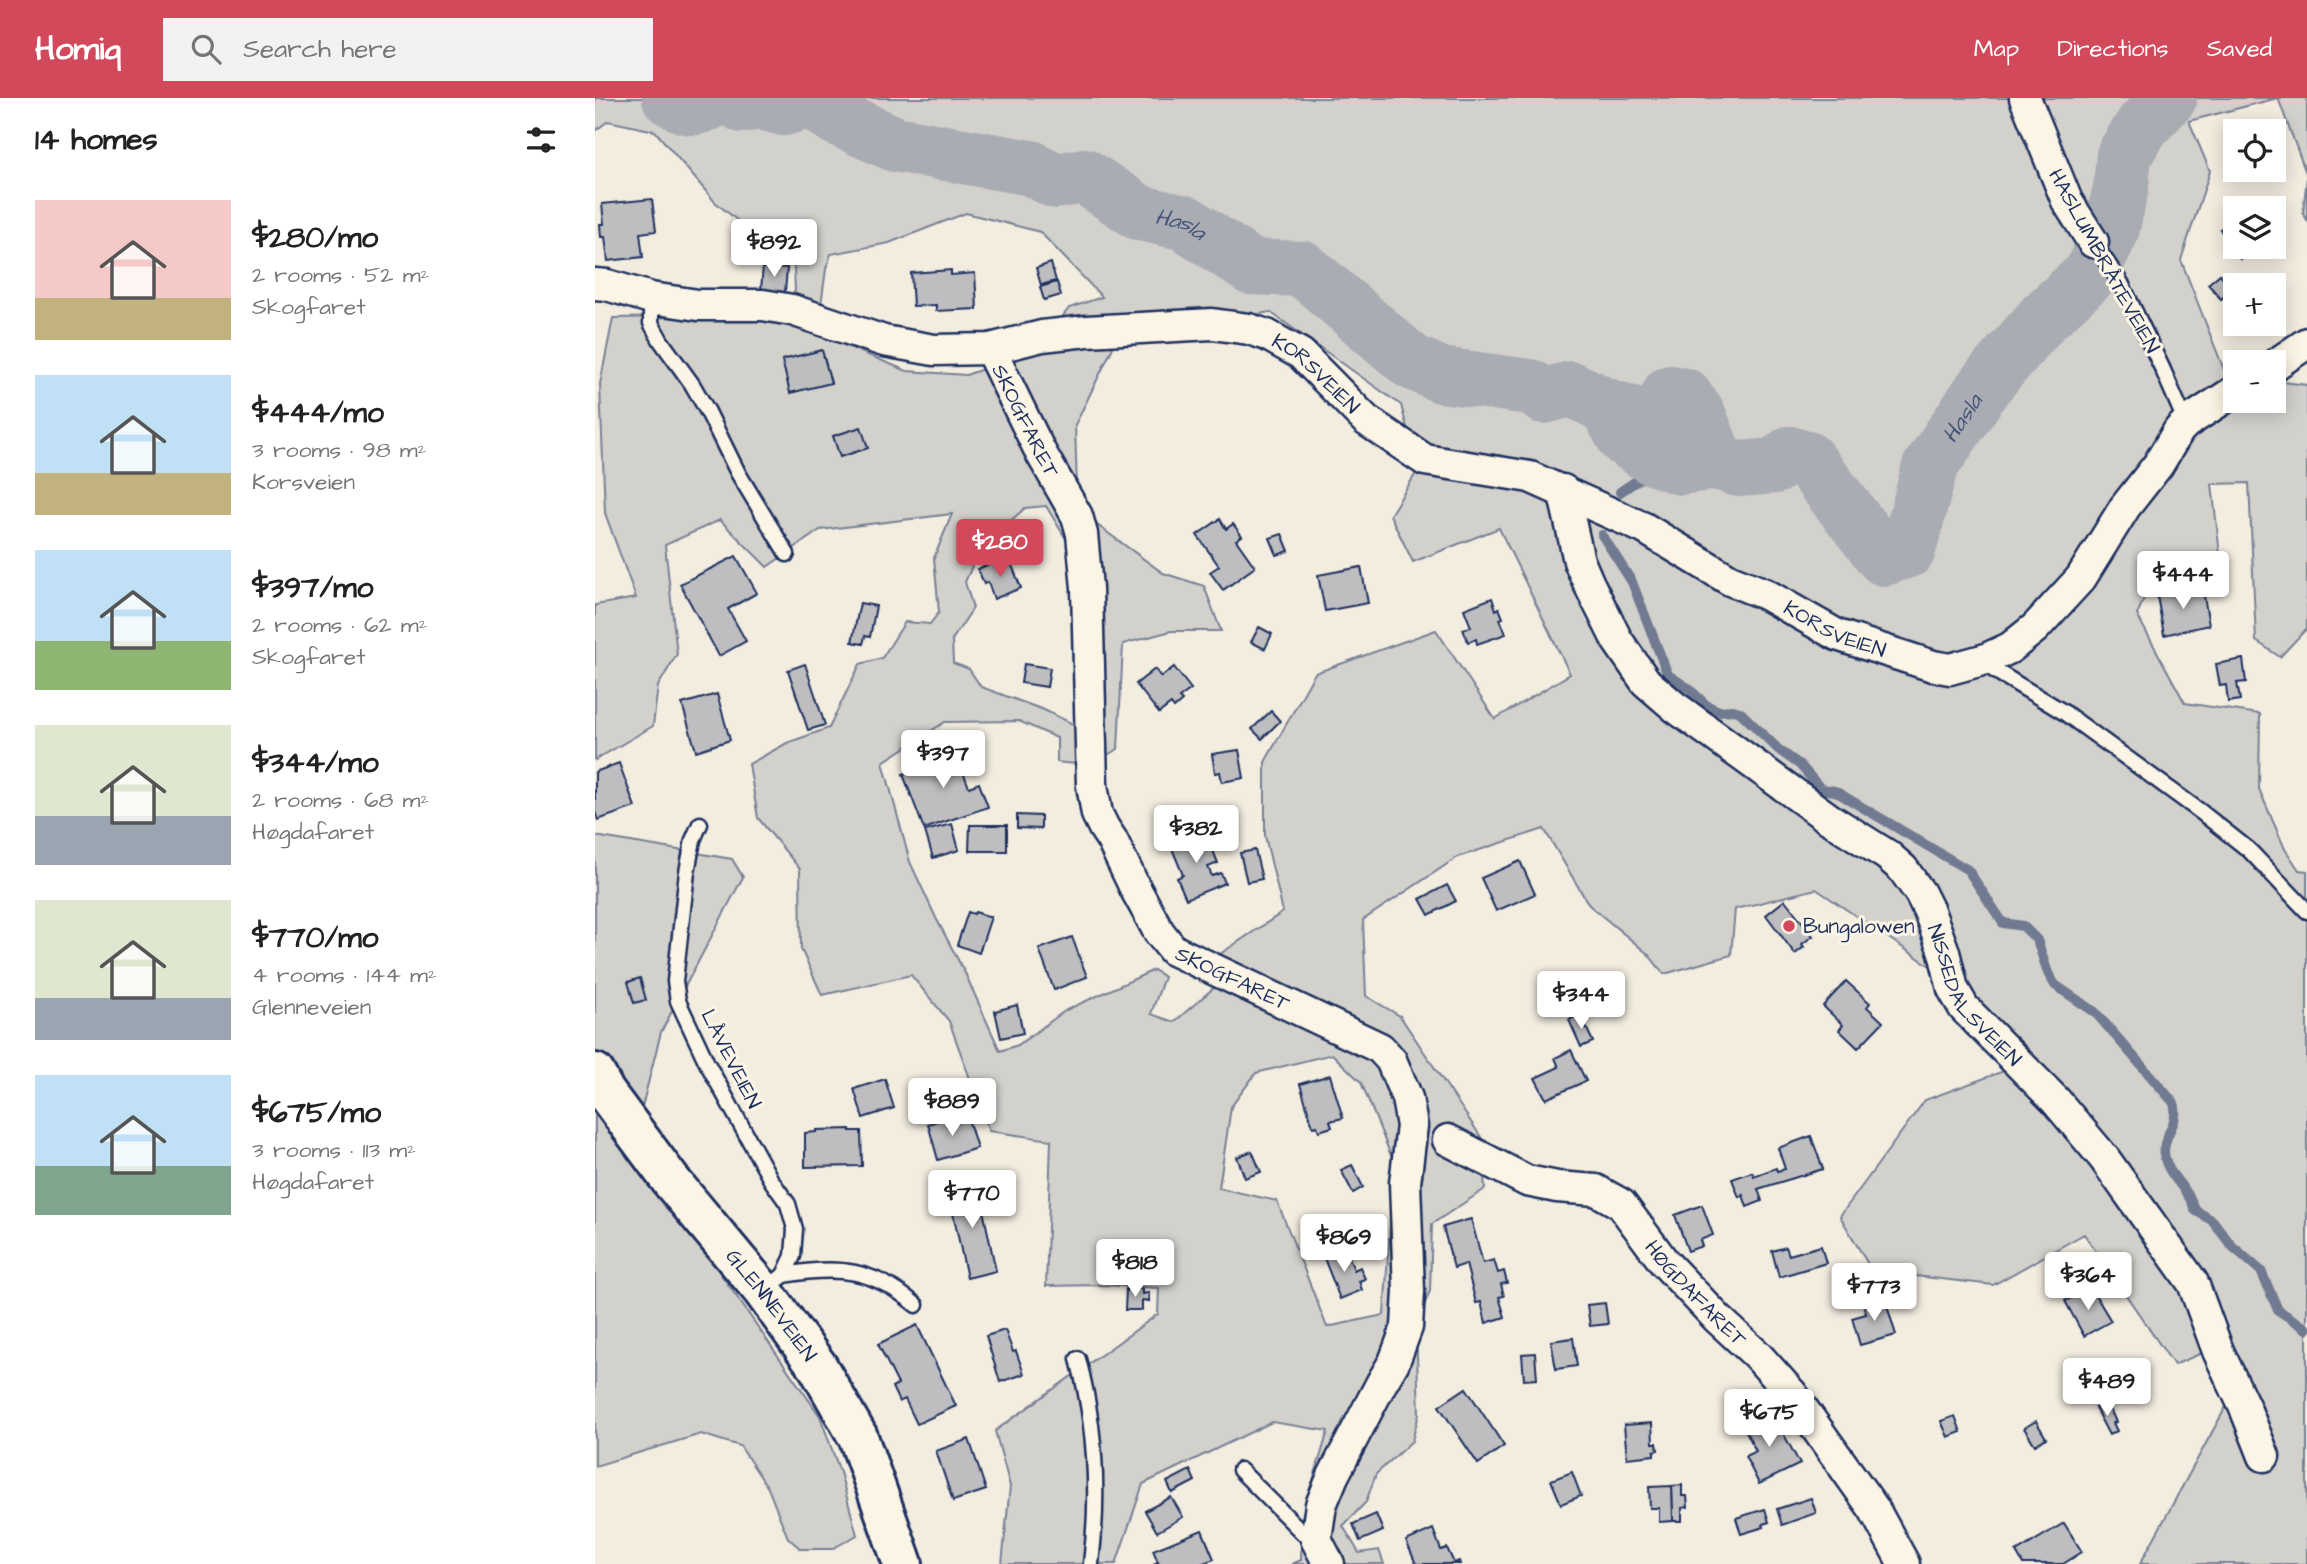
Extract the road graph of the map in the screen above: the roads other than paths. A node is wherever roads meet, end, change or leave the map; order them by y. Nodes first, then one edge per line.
1 (2025, 98) edge
2 (2093, 242) joint
3 (595, 284) edge
4 (651, 298) junction
5 (2307, 343) edge
6 (990, 349) junction
7 (2286, 357) edge
8 (2223, 399) edge
9 (2186, 423) junction
10 (1563, 490) junction
11 (787, 554) dead end
12 (1986, 659) junction
13 (700, 824) dead end
14 (2307, 911) edge
15 (595, 1073) edge
16 (1431, 1134) junction
17 (774, 1283) junction
18 (916, 1305) dead end
19 (1078, 1359) dead end
20 (2264, 1455) dead end
21 (1240, 1470) dead end
22 (1323, 1551) edge
23 (903, 1564) edge
24 (1091, 1564) edge
25 (1904, 1564) edge

1 - 2 street, HASLUMBRÅTEVEIEN
2 - 9 lane, HASLUMBRÅTEVEIEN
3 - 4 street, KORSVEIEN
4 - 6 street, KORSVEIEN
4 - 11 lane
5 - 7 street
6 - 10 street, KORSVEIEN
6 - 16 street, SKOGFARET
8 - 9 street, KORSVEIEN
9 - 12 street, KORSVEIEN
10 - 12 street, KORSVEIEN
10 - 20 street, NISSEDALSVEIEN
12 - 14 lane
13 - 17 lane, LÅVEVEIEN
15 - 17 main road, GLENNEVEIEN
16 - 22 street, SKOGFARET
16 - 25 street, HØGDAFARET
17 - 18 lane
17 - 23 main road, GLENNEVEIEN
19 - 24 lane
21 - 22 lane

